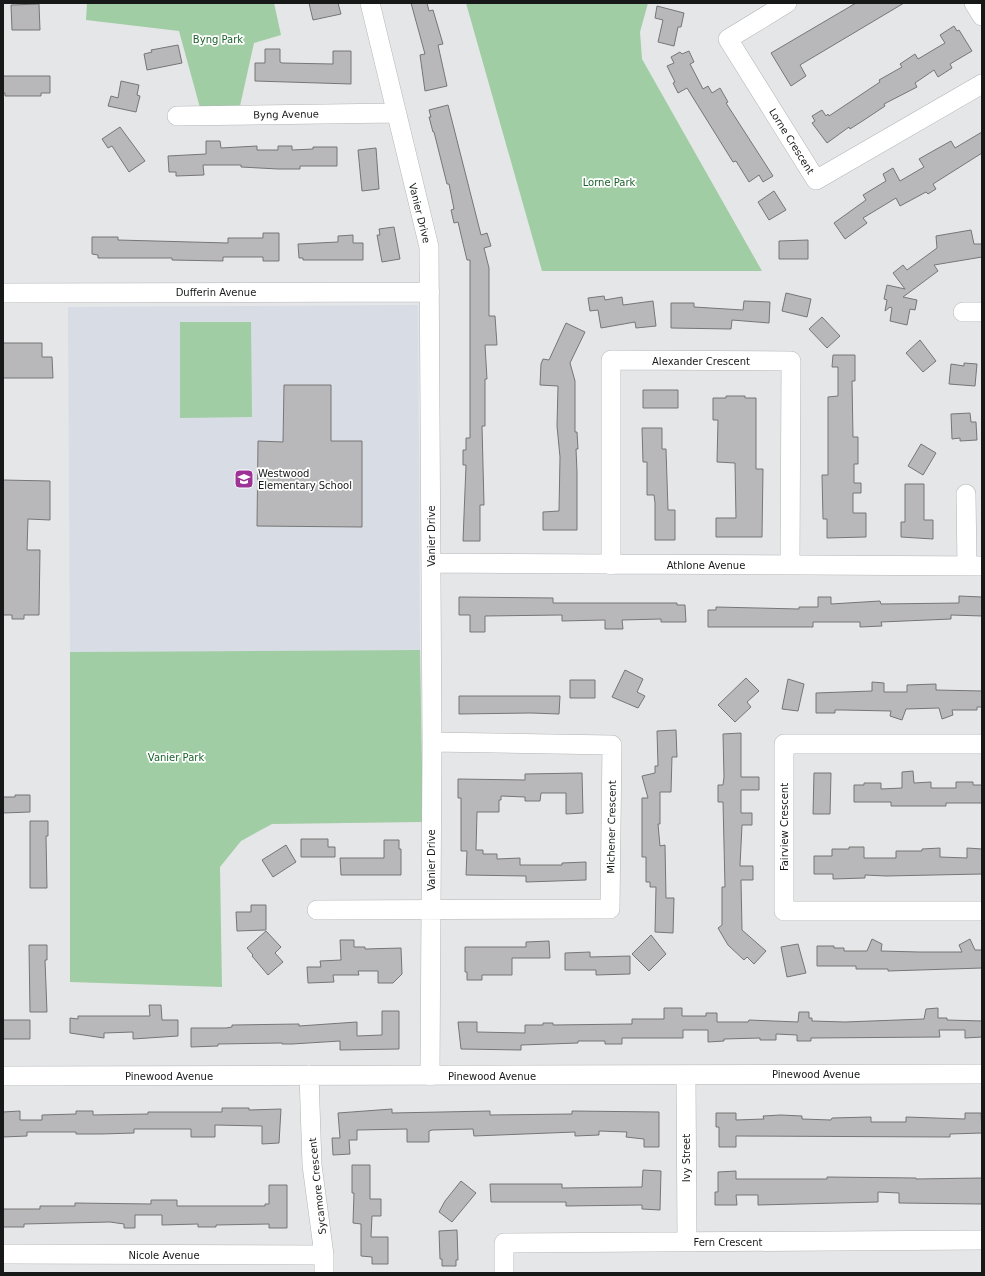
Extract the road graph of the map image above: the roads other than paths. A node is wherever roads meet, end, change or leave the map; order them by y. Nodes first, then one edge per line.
1 (370, 3) edge
2 (787, 3) edge
3 (974, 3) edge
4 (982, 16) edge
5 (982, 84) edge
6 (396, 113) junction
7 (177, 116) dead end
8 (430, 292) junction
9 (3, 293) edge
10 (963, 312) dead end
11 (982, 312) edge
12 (966, 494) dead end
13 (431, 563) junction
14 (611, 565) junction
15 (790, 566) junction
16 (974, 566) edge
17 (432, 742) junction
18 (982, 744) edge
19 (317, 910) dead end
20 (431, 911) junction
21 (982, 911) edge
22 (982, 1074) edge
23 (309, 1075) junction
24 (686, 1075) junction
25 (3, 1076) edge
26 (430, 1076) junction
27 (982, 1240) edge
28 (687, 1242) junction
29 (3, 1254) edge
30 (324, 1264) edge
31 (504, 1273) edge

1 - 6 street, Vanier Drive
2 - 5 street, Lorne Crescent
3 - 4 street
6 - 7 street, Byng Avenue
6 - 8 street, Vanier Drive
8 - 9 street, Dufferin Avenue
8 - 13 street, Vanier Drive
10 - 11 street
12 - 16 street
13 - 14 street, Athlone Avenue
13 - 17 street, Vanier Drive
14 - 15 street, Athlone Avenue
14 - 15 street, Alexander Crescent
15 - 16 street, Athlone Avenue
17 - 20 street, Vanier Drive
17 - 20 street, Michener Crescent
18 - 21 street, Fairview Crescent
19 - 20 street
20 - 26 street, Vanier Drive
22 - 24 street, Pinewood Avenue
23 - 25 street, Pinewood Avenue
23 - 26 street, Pinewood Avenue
23 - 30 street, Sycamore Crescent
24 - 26 street, Pinewood Avenue
24 - 28 street, Ivy Street
27 - 28 street, Fern Crescent
28 - 31 street, Fern Crescent
29 - 30 street, Nicole Avenue

